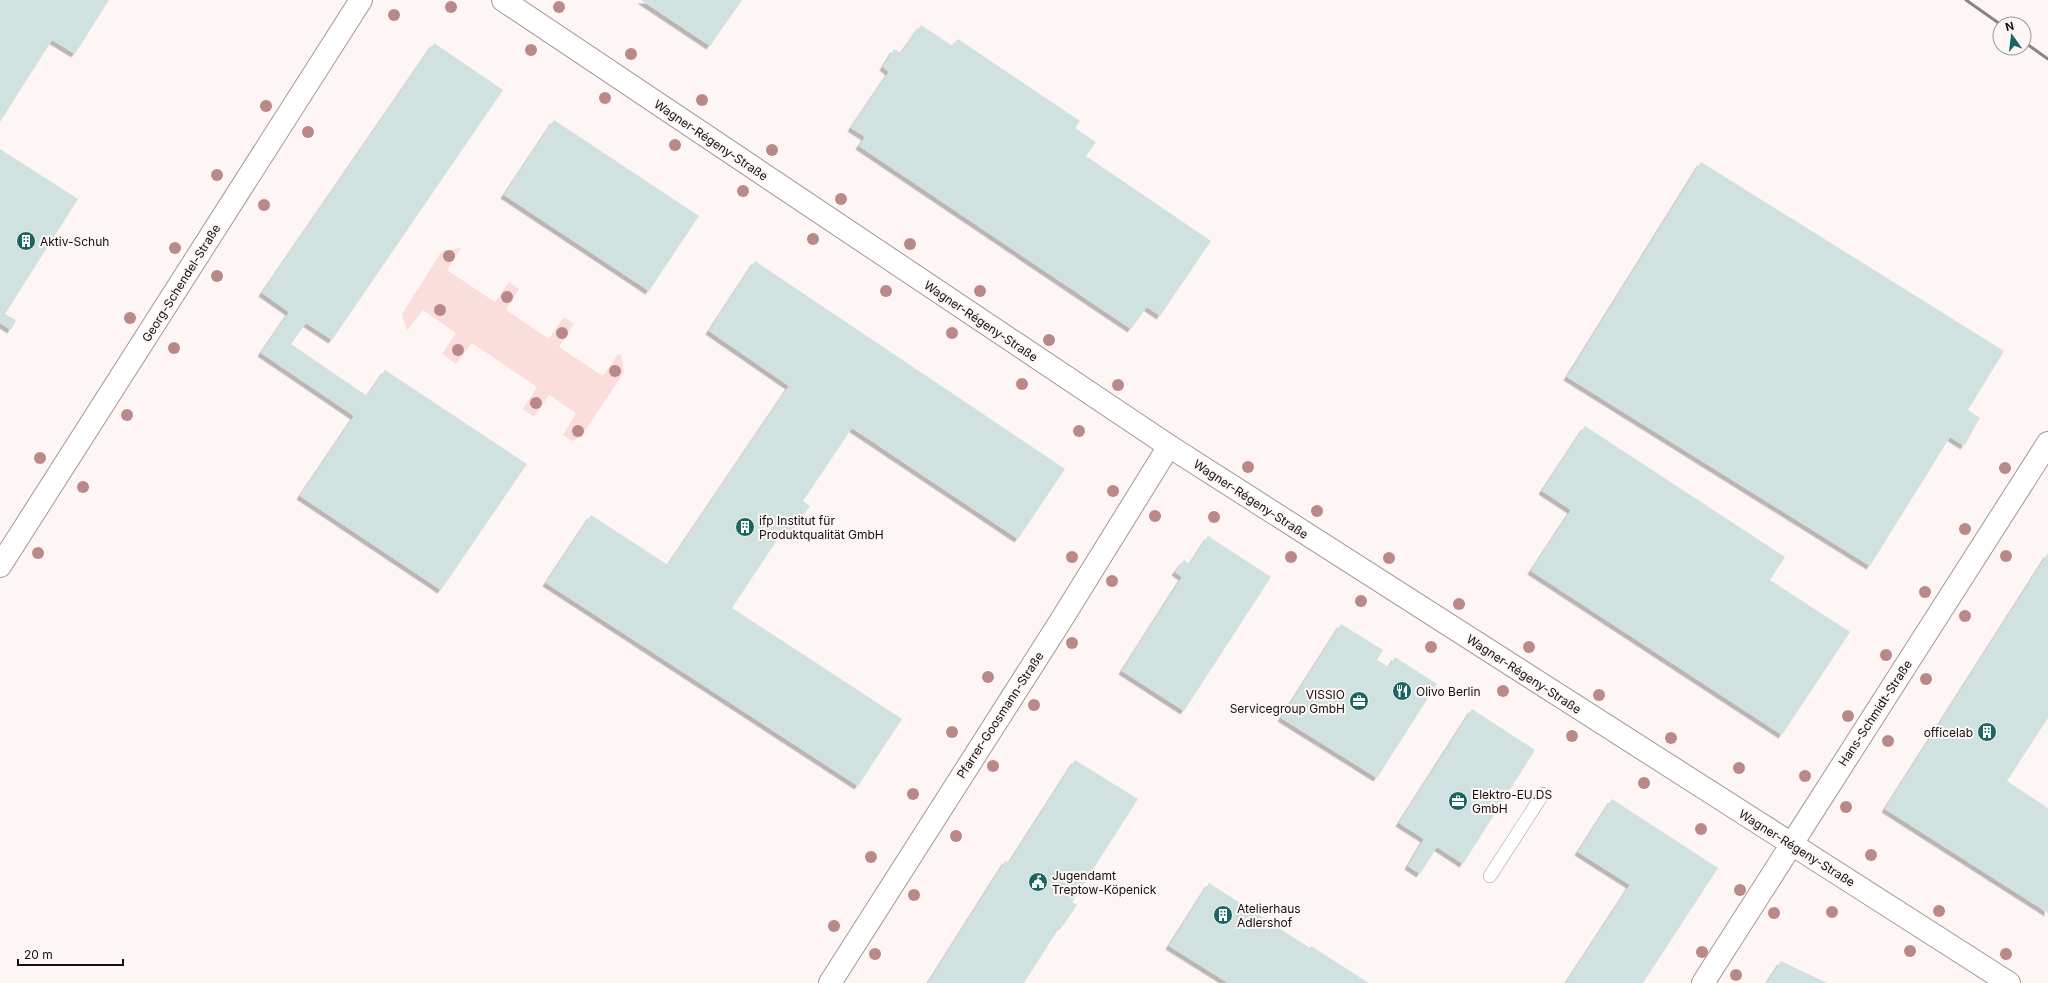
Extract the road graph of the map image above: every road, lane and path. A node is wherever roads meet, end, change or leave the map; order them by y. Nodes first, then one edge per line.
1 (361, 0) edge
2 (503, 0) edge
3 (2048, 443) edge
4 (1169, 446) junction
5 (0, 566) edge
6 (1543, 794) dead end
7 (1791, 844) junction
8 (1490, 876) dead end
9 (830, 983) edge
10 (1703, 983) edge
11 (2009, 983) edge

1 - 5 street, Georg-Schendel-Straße
2 - 4 street, Wagner-Régeny-Straße
3 - 7 street, Hans-Schmidt-Straße
4 - 7 street, Wagner-Régeny-Straße
4 - 9 street, Pfarrer-Goosmann-Straße
6 - 8 lane
7 - 10 street, Hans-Schmidt-Straße
7 - 11 street, Wagner-Régeny-Straße

